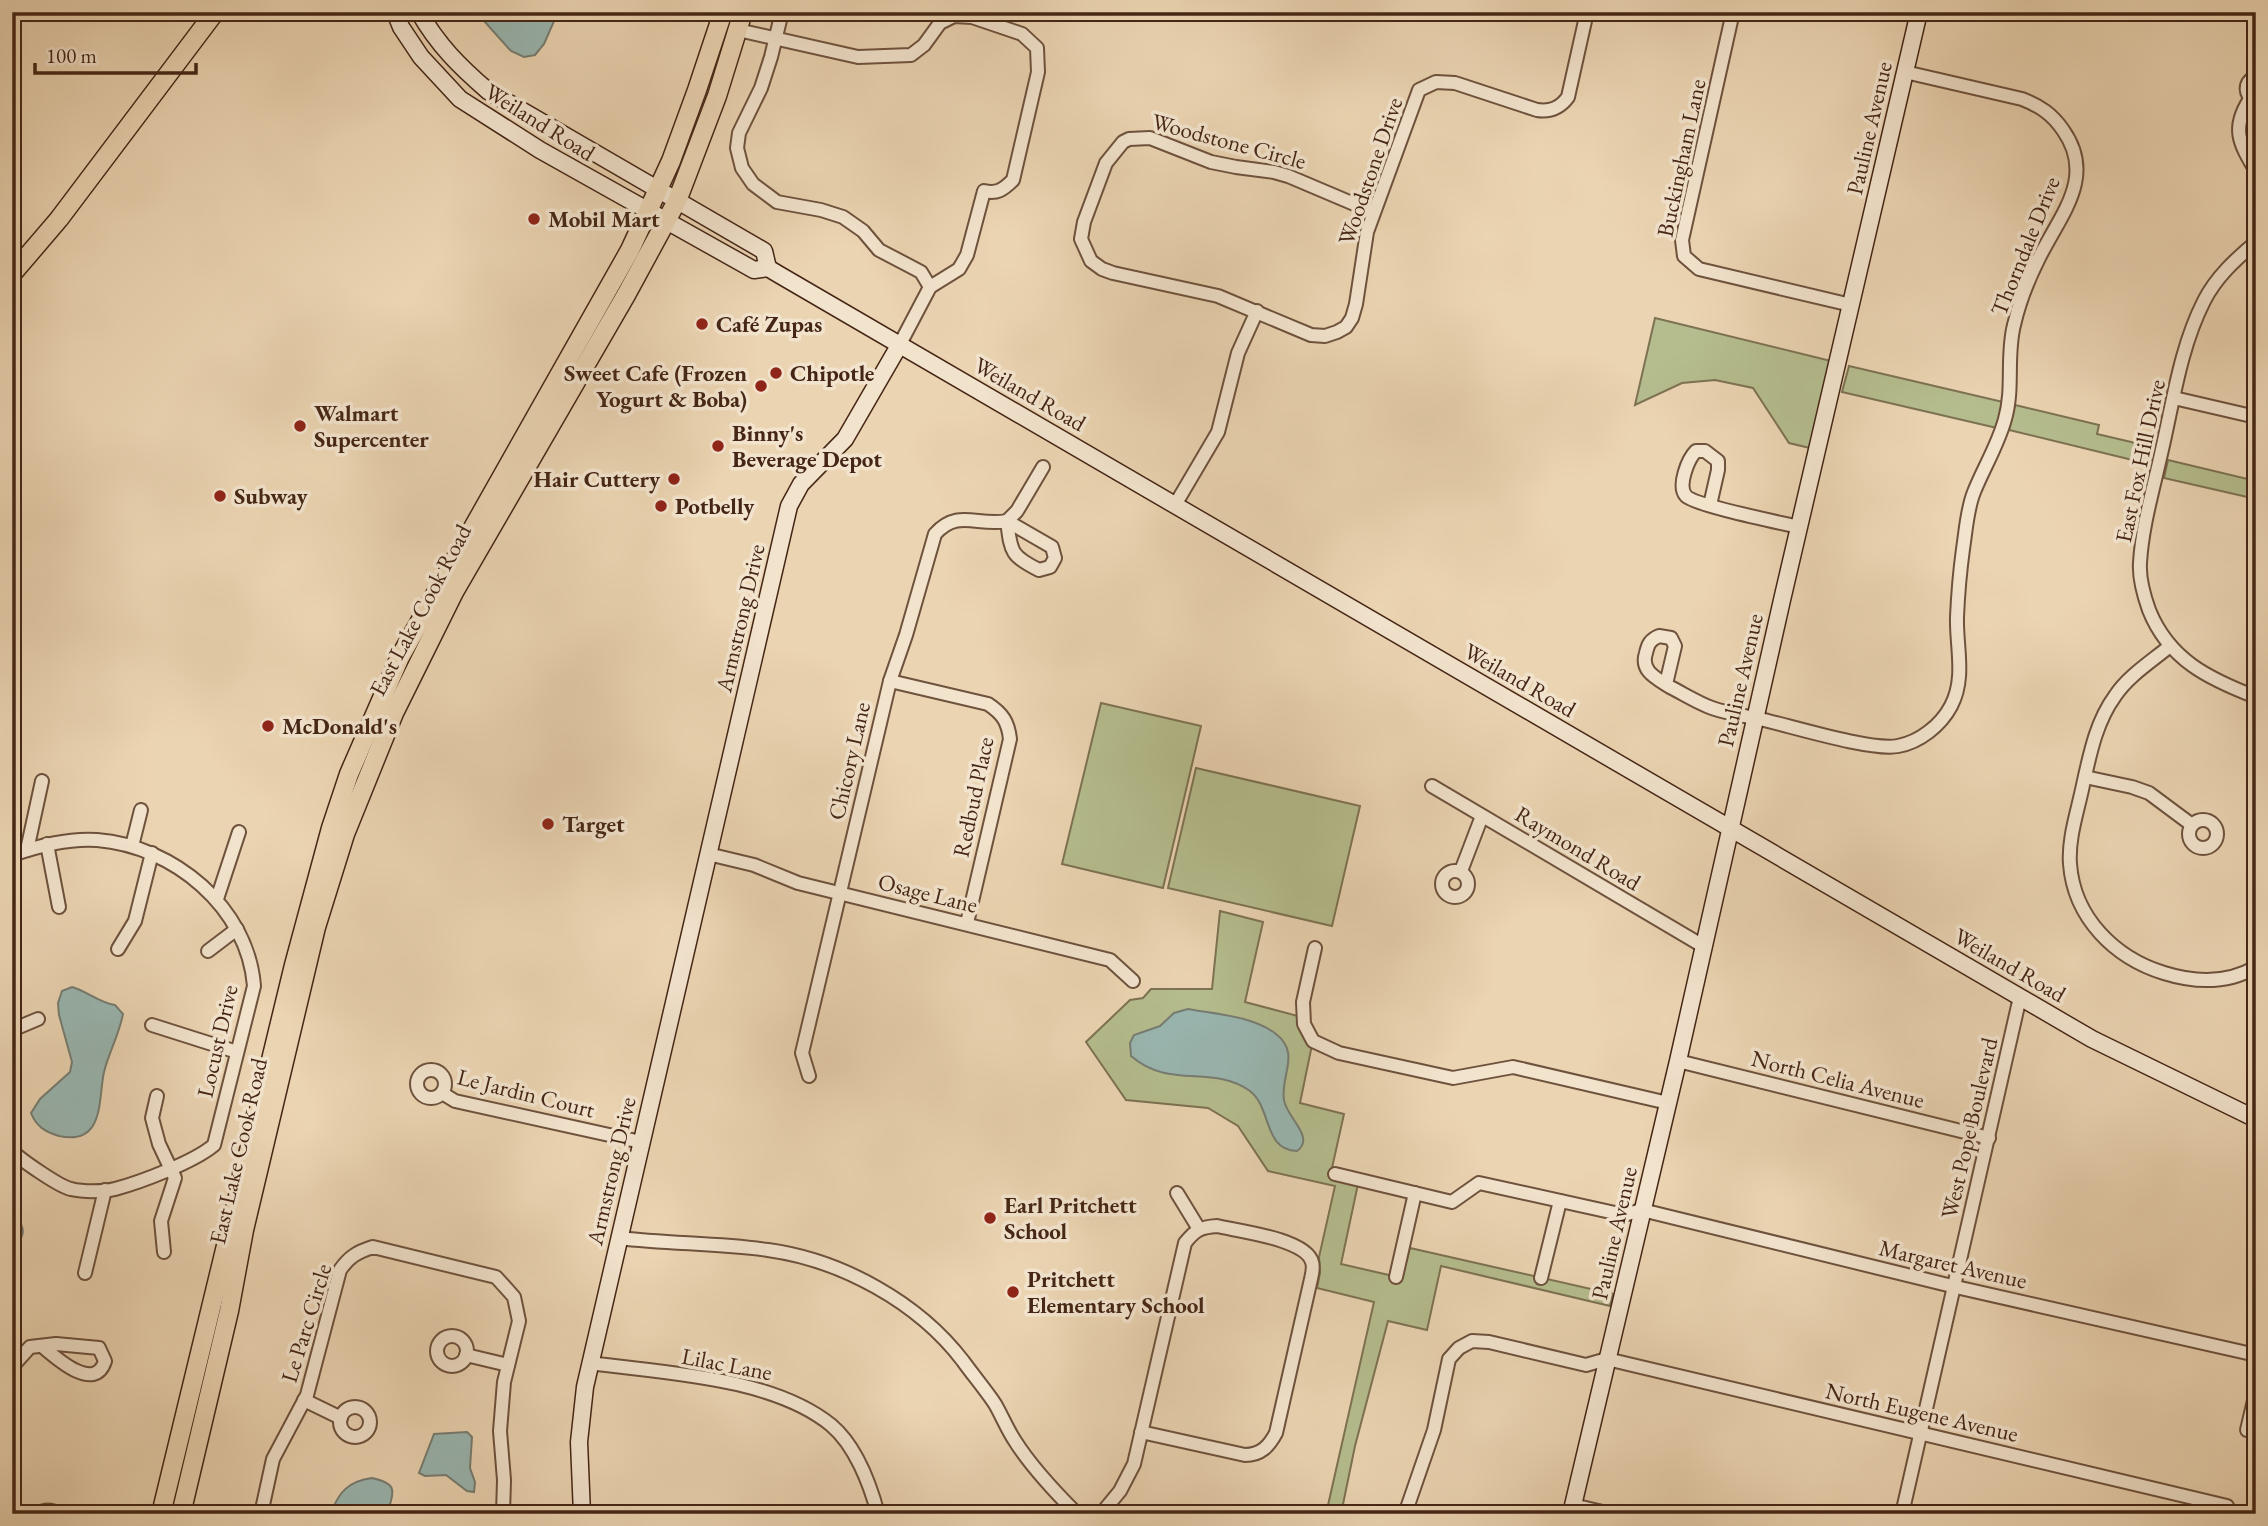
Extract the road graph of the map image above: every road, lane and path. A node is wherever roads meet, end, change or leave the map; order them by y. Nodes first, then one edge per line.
1 (215, 12) edge
2 (395, 12) edge
3 (419, 12) edge
4 (723, 12) edge
5 (782, 12) edge
6 (1587, 12) edge
7 (1733, 12) edge
8 (1919, 12) edge
9 (741, 21) edge
10 (775, 39) junction
11 (1905, 72) junction
12 (2256, 76) edge
13 (2253, 101) edge
14 (2256, 171) edge
15 (658, 189) junction
16 (677, 201) junction
17 (648, 212) junction
18 (1373, 212) junction
19 (666, 222) junction
20 (2256, 242) edge
21 (768, 268) junction
22 (12, 274) edge
23 (930, 287) junction
24 (1851, 305) junction
25 (1257, 311) junction
26 (900, 344) junction
27 (2174, 398) junction
28 (2256, 417) edge
29 (1043, 467) dead end
30 (1175, 505) junction
31 (1710, 505) dead end
32 (1799, 527) junction
33 (2170, 646) junction
34 (890, 681) junction
35 (1666, 684) dead end
36 (2256, 697) edge
37 (1755, 718) junction
38 (2085, 778) junction
39 (42, 781) dead end
40 (1432, 786) dead end
41 (141, 810) dead end
42 (1482, 816) junction
43 (2192, 825) dead end
44 (1731, 828) junction
45 (239, 832) dead end
46 (47, 844) junction
47 (132, 846) junction
48 (27, 850) junction
49 (152, 853) junction
50 (708, 854) junction
51 (12, 855) edge
52 (1461, 872) dead end
53 (839, 893) junction
54 (218, 899) junction
55 (59, 907) dead end
56 (967, 923) junction
57 (237, 929) junction
58 (1703, 947) junction
59 (1315, 948) dead end
60 (118, 949) dead end
61 (208, 951) dead end
62 (2256, 967) edge
63 (1133, 981) dead end
64 (2020, 997) junction
65 (38, 1019) dead end
66 (152, 1025) dead end
67 (12, 1030) edge
68 (237, 1052) junction
69 (1678, 1061) junction
70 (808, 1076) dead end
71 (442, 1093) dead end
72 (158, 1096) dead end
73 (1668, 1103) junction
74 (2256, 1119) edge
75 (1989, 1138) junction
76 (641, 1142) junction
77 (12, 1151) edge
78 (170, 1168) junction
79 (1335, 1174) dead end
80 (108, 1190) junction
81 (1177, 1193) dead end
82 (1416, 1194) junction
83 (1560, 1201) junction
84 (1642, 1210) junction
85 (1199, 1229) junction
86 (619, 1238) junction
87 (164, 1252) dead end
88 (85, 1273) dead end
89 (1396, 1277) dead end
90 (1541, 1278) dead end
91 (1955, 1287) junction
92 (42, 1346) dead end
93 (466, 1355) dead end
94 (2256, 1355) edge
95 (1607, 1359) junction
96 (590, 1363) junction
97 (508, 1365) junction
98 (12, 1367) edge
99 (2256, 1392) edge
100 (304, 1400) junction
101 (341, 1418) dead end
102 (2247, 1430) dead end
103 (1141, 1432) junction
104 (1922, 1433) junction
105 (2227, 1506) dead end
106 (1572, 1509) edge
107 (37, 1514) edge
108 (59, 1514) edge
109 (161, 1514) edge
110 (181, 1514) edge
111 (261, 1514) edge
112 (503, 1514) edge
113 (582, 1514) edge
114 (878, 1514) edge
115 (1077, 1514) edge
116 (1101, 1514) edge
117 (1405, 1514) edge
118 (1611, 1514) edge
119 (1902, 1514) edge

1 - 22 main road
2 - 17 street, Weiland Road
3 - 15 street, Weiland Road
4 - 15 main road, East Lake Cook Road
5 - 10 street
6 - 18 street, Woodstone Drive
7 - 24 street, Buckingham Lane
8 - 11 street, Pauline Avenue
9 - 10 street
9 - 16 main road, East Lake Cook Road
10 - 23 street
10 - 23 street
11 - 24 street, Pauline Avenue
11 - 37 street, Thorndale Drive
12 - 13 street
13 - 14 street
15 - 16 street, Weiland Road
15 - 17 main road, East Lake Cook Road
16 - 19 main road, East Lake Cook Road
16 - 21 street, Weiland Road
17 - 19 street, Weiland Road
17 - 109 main road, East Lake Cook Road
18 - 25 street, Woodstone Drive
18 - 25 street, Woodstone Circle
19 - 21 street, Weiland Road
19 - 110 main road, East Lake Cook Road
20 - 27 street, East Fox Hill Drive
21 - 26 street, Weiland Road
23 - 26 street, Armstrong Drive
24 - 32 street, Pauline Avenue
25 - 30 street
26 - 30 street, Weiland Road
26 - 50 street, Armstrong Drive
27 - 28 street
27 - 33 street, East Fox Hill Drive
29 - 34 street, Chicory Lane
30 - 44 street, Weiland Road
31 - 32 street
32 - 37 street, Pauline Avenue
33 - 36 street, East Fox Hill Drive
33 - 38 street
34 - 53 street, Chicory Lane
34 - 56 street, Redbud Place
35 - 37 street, Thorndale Drive
37 - 44 street, Pauline Avenue
38 - 43 street
38 - 62 street
39 - 48 street
40 - 42 street, Raymond Road
41 - 47 street
42 - 52 street
42 - 58 street, Raymond Road
44 - 58 street, Pauline Avenue
44 - 64 street, Weiland Road
45 - 54 street
46 - 47 street, Locust Drive
46 - 48 street, Locust Drive
46 - 55 street
47 - 49 street, Locust Drive
48 - 51 street, Locust Drive
49 - 54 street, Locust Drive
49 - 60 street
50 - 53 street, Osage Lane
50 - 76 street, Armstrong Drive
53 - 56 street, Osage Lane
53 - 70 street, Chicory Lane
54 - 57 street, Locust Drive
56 - 63 street, Osage Lane
57 - 61 street
57 - 68 street, Locust Drive
58 - 69 street, Pauline Avenue
59 - 73 street
64 - 74 street, Weiland Road
64 - 75 street, West Pope Boulevard
65 - 67 street
66 - 68 street
68 - 78 street, Locust Drive
69 - 73 street, Pauline Avenue
69 - 75 street, North Celia Avenue
71 - 76 street, Le Jardin Court
72 - 78 street
73 - 84 street, Pauline Avenue
75 - 91 street, West Pope Boulevard
76 - 86 street, Armstrong Drive
77 - 80 street
78 - 80 street, Locust Drive
78 - 87 street
79 - 82 street, Margaret Avenue
80 - 88 street
81 - 85 street
82 - 83 street, Margaret Avenue
82 - 89 street
83 - 84 street, Margaret Avenue
83 - 90 street
84 - 91 street, Margaret Avenue
84 - 95 street, Pauline Avenue
85 - 103 street
85 - 103 street
86 - 96 street, Armstrong Drive
86 - 115 street
91 - 94 street, Margaret Avenue
91 - 104 street, West Pope Boulevard
92 - 98 street
93 - 97 street
95 - 104 street, North Eugene Avenue
95 - 106 street, Pauline Avenue
95 - 117 street, North Eugene Avenue
96 - 113 street, Armstrong Drive
96 - 114 street, Lilac Lane
97 - 100 street, Le Parc Circle
97 - 112 street, Le Parc Circle
99 - 102 street
100 - 101 street, Le Parc Circle
100 - 111 street, Le Parc Circle
103 - 116 street
104 - 105 street, North Eugene Avenue
104 - 119 street, West Pope Boulevard
106 - 118 street
107 - 108 street

